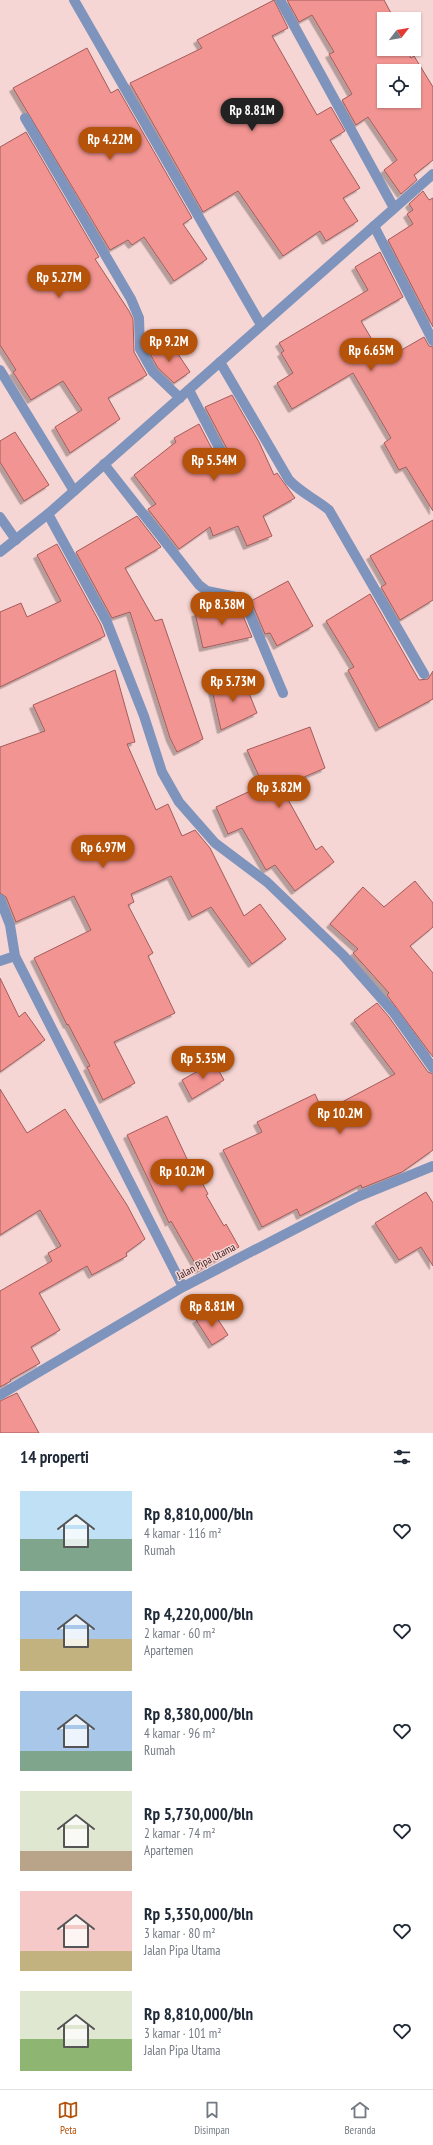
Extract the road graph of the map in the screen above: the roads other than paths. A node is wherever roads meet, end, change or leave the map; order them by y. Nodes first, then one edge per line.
1 (74, 0) edge
2 (280, 0) edge
3 (25, 118) dead end
4 (433, 174) edge
5 (394, 208) junction
6 (374, 226) junction
7 (261, 325) junction
8 (433, 341) edge
9 (220, 362) junction
10 (0, 370) edge
11 (189, 390) junction
12 (180, 398) junction
13 (104, 464) junction
14 (229, 467) dead end
15 (74, 491) junction
16 (48, 514) junction
17 (0, 517) edge
18 (16, 540) junction
19 (0, 552) edge
20 (424, 674) dead end
21 (283, 693) dead end
22 (0, 899) edge
23 (15, 956) junction
24 (0, 961) edge
25 (433, 1068) edge
26 (433, 1166) edge
27 (183, 1287) junction
28 (0, 1395) edge

1 - 7 street
2 - 5 street
3 - 12 street
4 - 5 street
5 - 6 street
6 - 7 street
6 - 8 street
7 - 9 street
9 - 11 street
9 - 20 street
10 - 15 street
11 - 12 street
11 - 14 street
12 - 13 street
13 - 15 street
13 - 21 street
15 - 16 street
16 - 18 street
16 - 25 street
17 - 18 street
18 - 19 street
22 - 23 street
23 - 24 street
23 - 27 street
26 - 27 street, Jalan Pipa Utama
27 - 28 street, Jalan Pipa Utama

